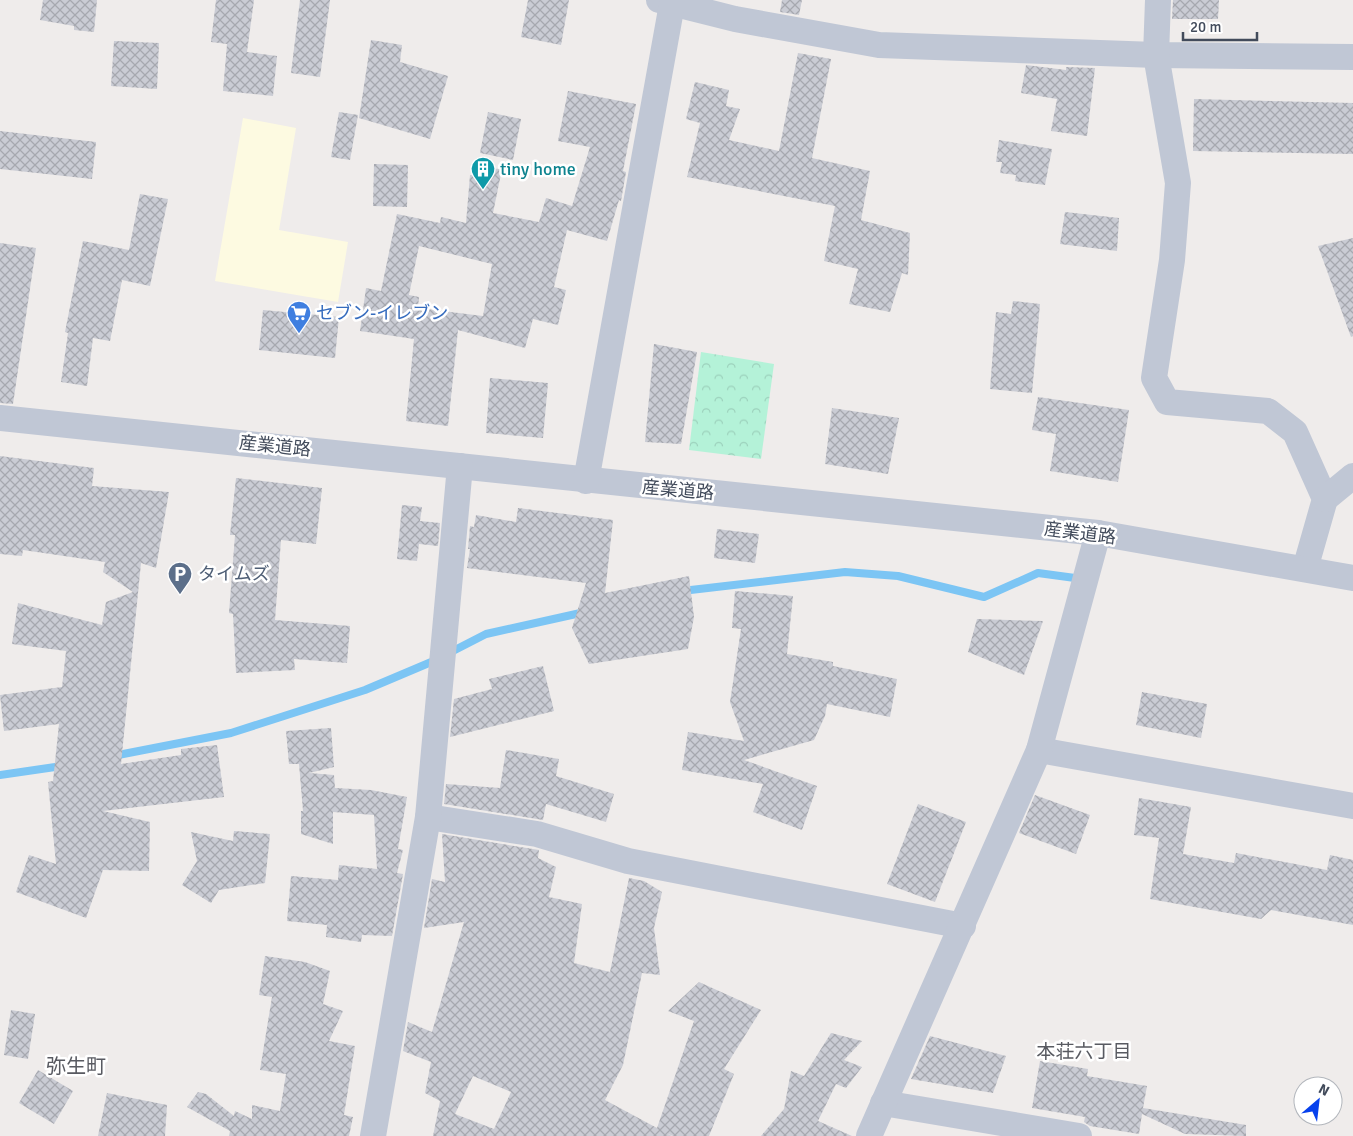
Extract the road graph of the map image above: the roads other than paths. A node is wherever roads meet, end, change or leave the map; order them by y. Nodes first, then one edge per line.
1 (1158, 0) edge
2 (665, 2) edge
3 (1156, 55) junction
4 (1353, 57) edge
5 (0, 418) edge
6 (460, 466) junction
7 (1353, 476) edge
8 (586, 481) junction
9 (1325, 499) junction
10 (1098, 533) junction
11 (1305, 569) junction
12 (1353, 578) edge
13 (1039, 750) junction
14 (1353, 806) edge
15 (428, 817) junction
16 (963, 926) junction
17 (883, 1103) junction
18 (373, 1136) edge
19 (869, 1136) edge
20 (1080, 1136) edge

1 - 3 street
2 - 3 street
2 - 8 street
3 - 4 street
3 - 9 street
5 - 6 street, 産業道路
6 - 8 street, 産業道路
6 - 15 street
7 - 9 street
8 - 10 street, 産業道路
9 - 11 street
10 - 11 street, 産業道路
10 - 13 street
11 - 12 street, 産業道路
13 - 14 street
13 - 16 street
15 - 16 street
15 - 18 street
16 - 17 street
17 - 19 street
17 - 20 street

